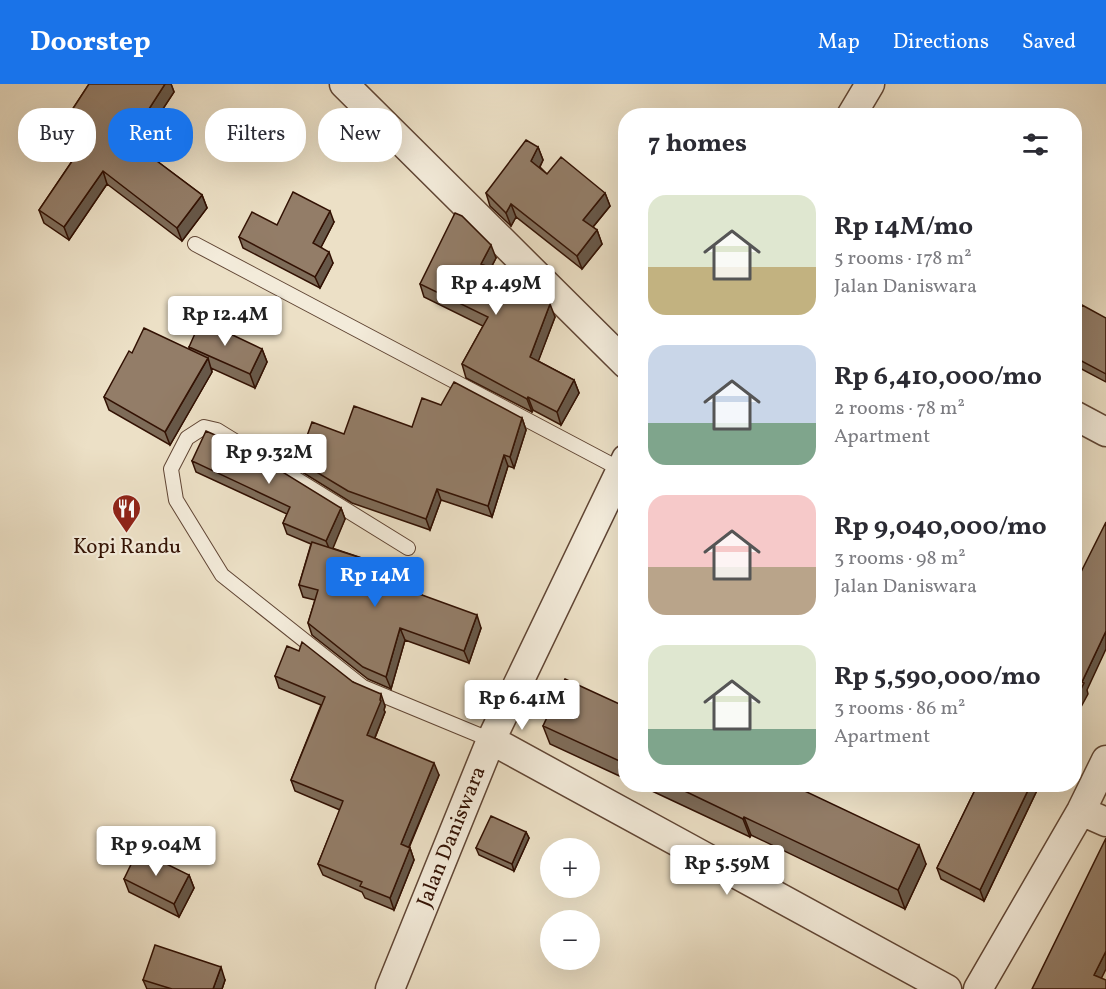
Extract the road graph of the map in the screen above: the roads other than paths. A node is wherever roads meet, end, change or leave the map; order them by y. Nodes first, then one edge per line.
1 (344, 84) edge
2 (870, 84) edge
3 (856, 108) edge
4 (195, 244) dead end
5 (618, 356) edge
6 (1082, 418) edge
7 (1106, 432) edge
8 (618, 461) edge
9 (618, 474) edge
10 (408, 548) dead end
11 (491, 740) junction
12 (1106, 759) edge
13 (1093, 817) edge
14 (390, 989) edge
15 (947, 989) edge
16 (978, 989) edge

1 - 5 street
2 - 3 street
4 - 8 lane
6 - 7 street
9 - 11 street, Jalan Daniswara
10 - 11 lane
11 - 14 street, Jalan Daniswara
11 - 15 street
12 - 13 street
13 - 16 street

